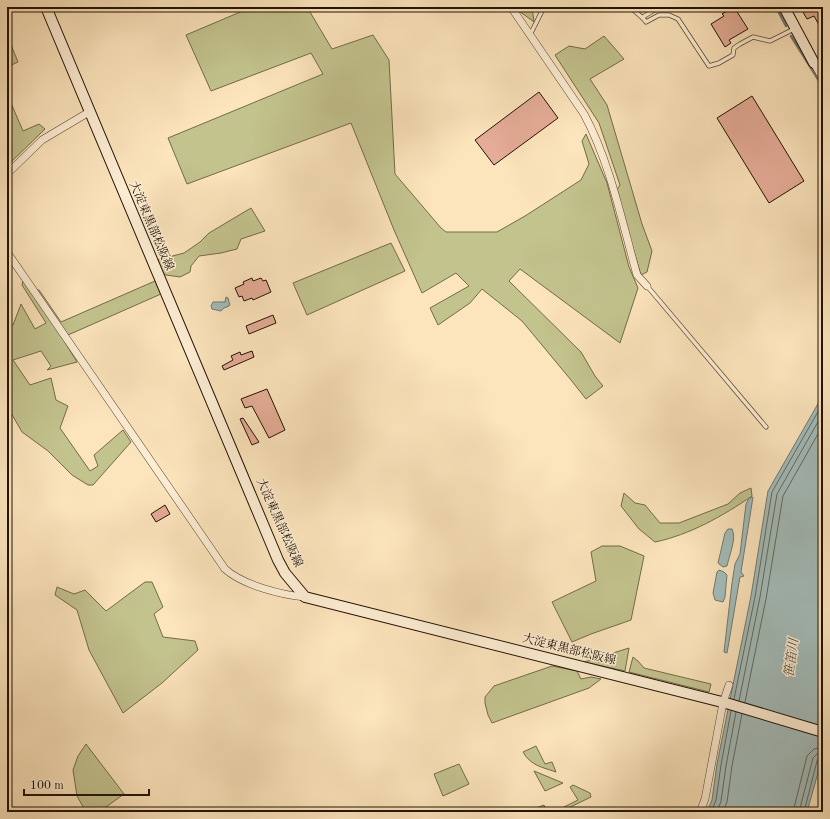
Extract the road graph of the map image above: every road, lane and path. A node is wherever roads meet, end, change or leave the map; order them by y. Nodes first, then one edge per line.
1 (46, 7) edge
2 (511, 7) edge
3 (544, 7) edge
4 (630, 7) edge
5 (659, 7) edge
6 (784, 7) edge
7 (643, 17) junction
8 (795, 28) junction
9 (530, 35) junction
10 (814, 63) joint
11 (823, 79) edge
12 (89, 112) junction
13 (7, 174) edge
14 (7, 252) edge
15 (648, 286) joint
16 (766, 427) dead end
17 (305, 597) junction
18 (729, 685) dead end
19 (724, 703) junction
20 (823, 732) edge
21 (700, 812) edge

1 - 12 main road, 大淀東黒部松阪線
2 - 9 street
3 - 9 lane
4 - 7 lane
5 - 7 lane
6 - 8 main road
7 - 8 lane
8 - 10 main road
9 - 15 street
10 - 11 street
12 - 13 street
12 - 17 main road, 大淀東黒部松阪線
14 - 17 street
15 - 16 lane
17 - 19 main road, 大淀東黒部松阪線
18 - 19 street
19 - 20 main road, 大淀東黒部松阪線
19 - 21 street

